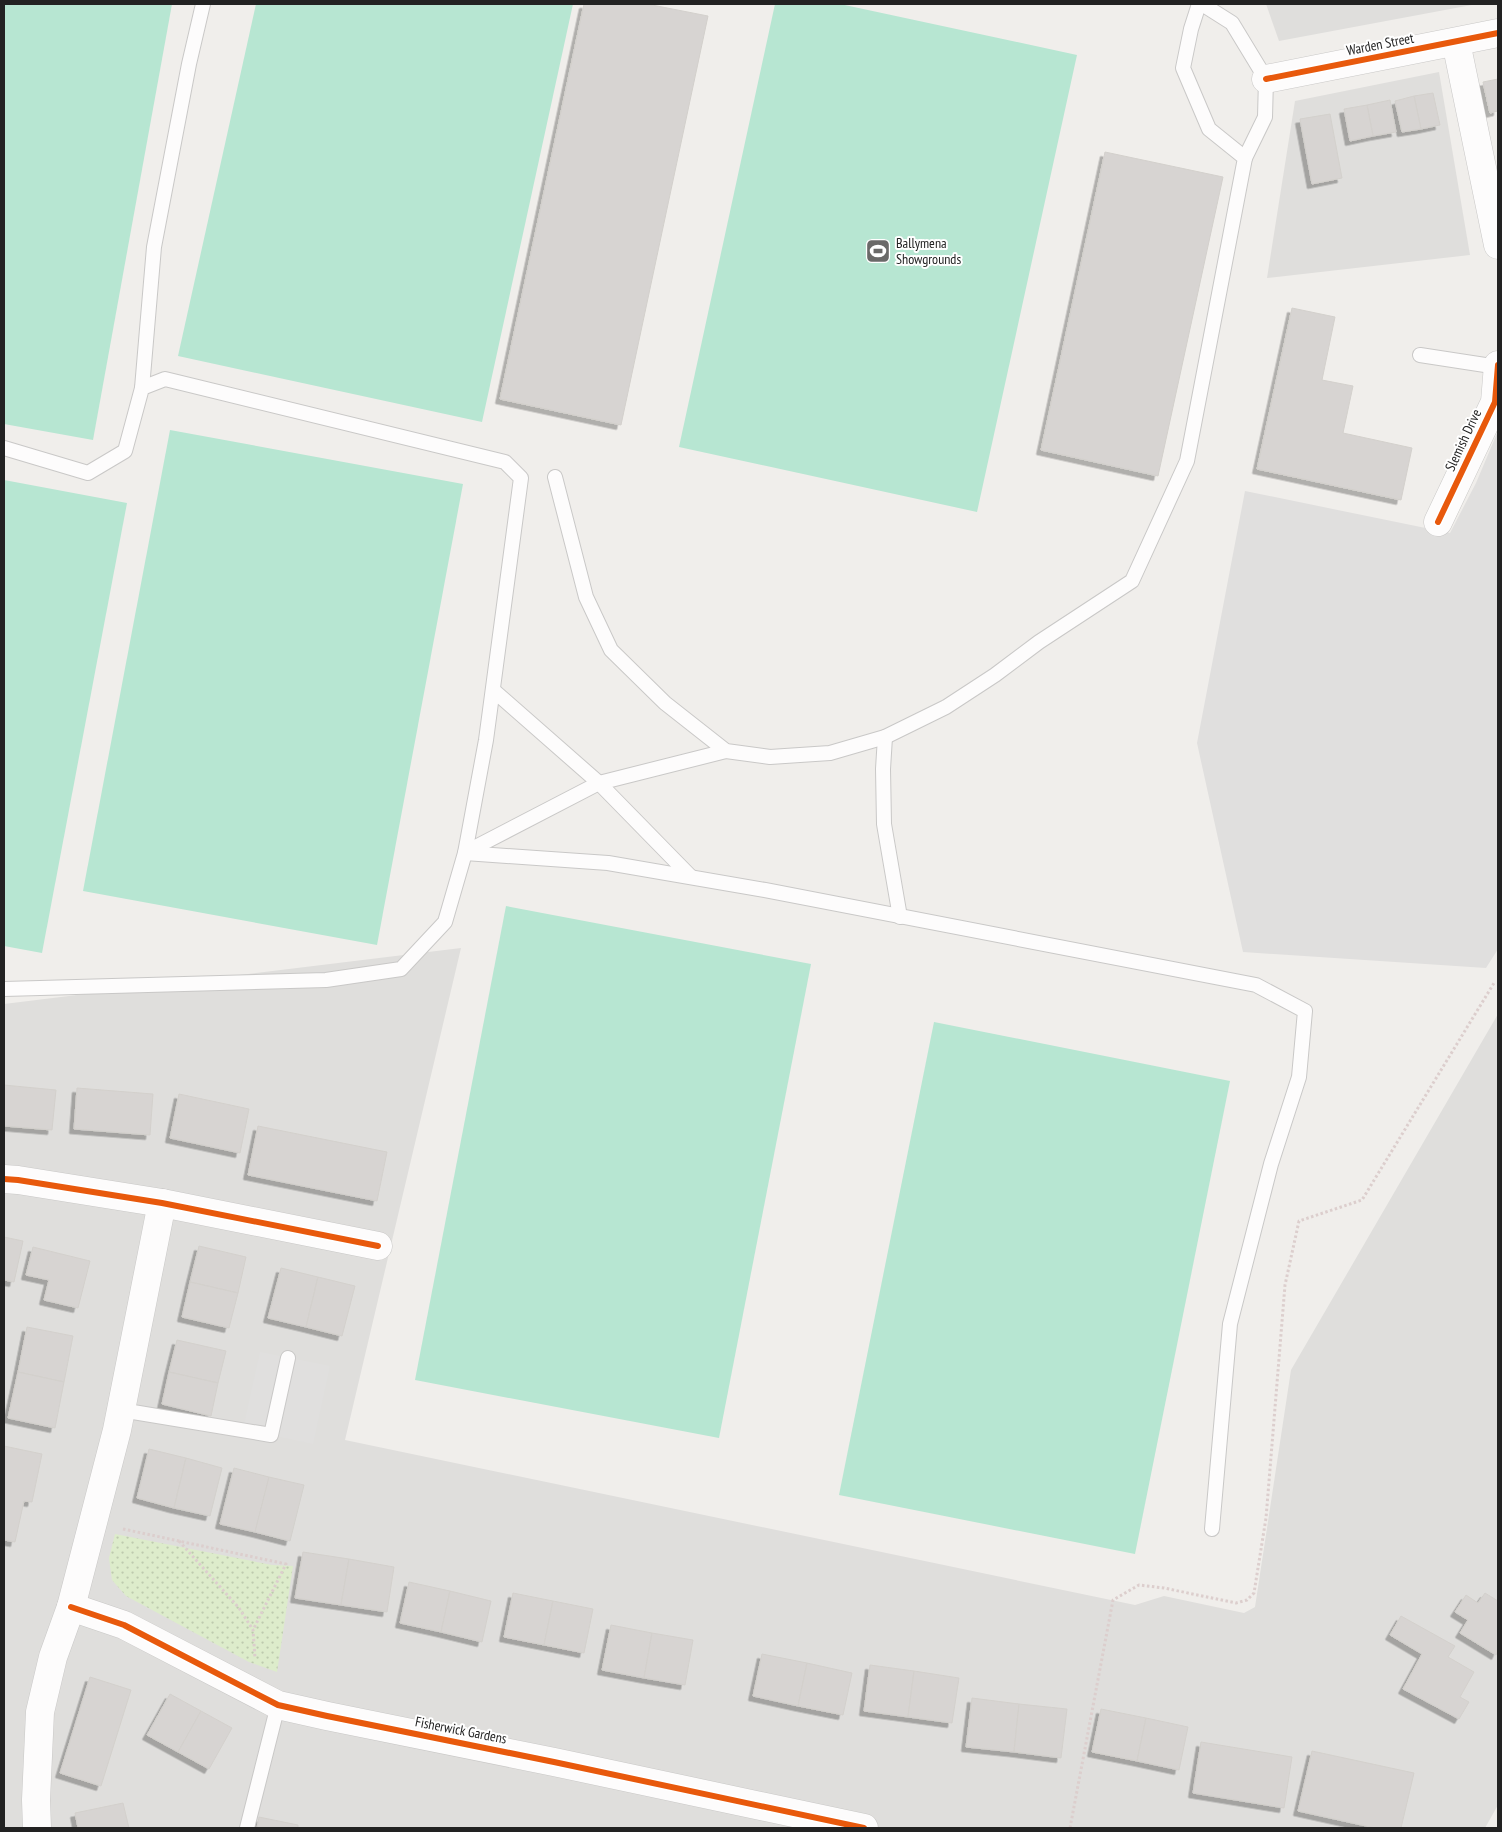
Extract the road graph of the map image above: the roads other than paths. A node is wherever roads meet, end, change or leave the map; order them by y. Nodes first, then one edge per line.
1 (203, 4) edge
2 (1200, 4) edge
3 (1498, 33) edge
4 (1456, 42) junction
5 (1266, 79) junction
6 (1245, 158) junction
7 (1498, 245) edge
8 (1420, 355) dead end
9 (1498, 366) edge
10 (142, 388) junction
11 (4, 448) edge
12 (555, 477) dead end
13 (1438, 522) dead end
14 (493, 690) junction
15 (885, 737) junction
16 (726, 751) junction
17 (599, 783) junction
18 (465, 853) junction
19 (692, 877) junction
20 (900, 917) junction
21 (4, 989) edge
22 (4, 1180) edge
23 (162, 1203) junction
24 (378, 1246) dead end
25 (288, 1358) dead end
26 (121, 1410) junction
27 (1212, 1529) dead end
28 (70, 1607) junction
29 (268, 1700) junction
30 (37, 1828) edge
31 (247, 1828) edge
32 (864, 1828) edge

1 - 10 lane
2 - 5 lane
2 - 6 lane
3 - 4 street, Warden Street
4 - 5 street, Warden Street
4 - 7 street
5 - 6 lane
6 - 15 lane
8 - 9 lane
9 - 13 street, Slemish Drive
10 - 11 lane
10 - 14 lane
12 - 16 lane
14 - 17 lane
14 - 18 lane
15 - 16 lane
15 - 20 lane
16 - 17 lane
17 - 18 lane
17 - 19 lane
18 - 19 lane
18 - 21 lane
19 - 20 lane
20 - 27 lane
22 - 23 street
23 - 24 street
23 - 26 street
25 - 26 lane
26 - 28 street
28 - 29 street, Fisherwick Gardens
28 - 30 street
29 - 31 lane
29 - 32 street, Fisherwick Gardens

